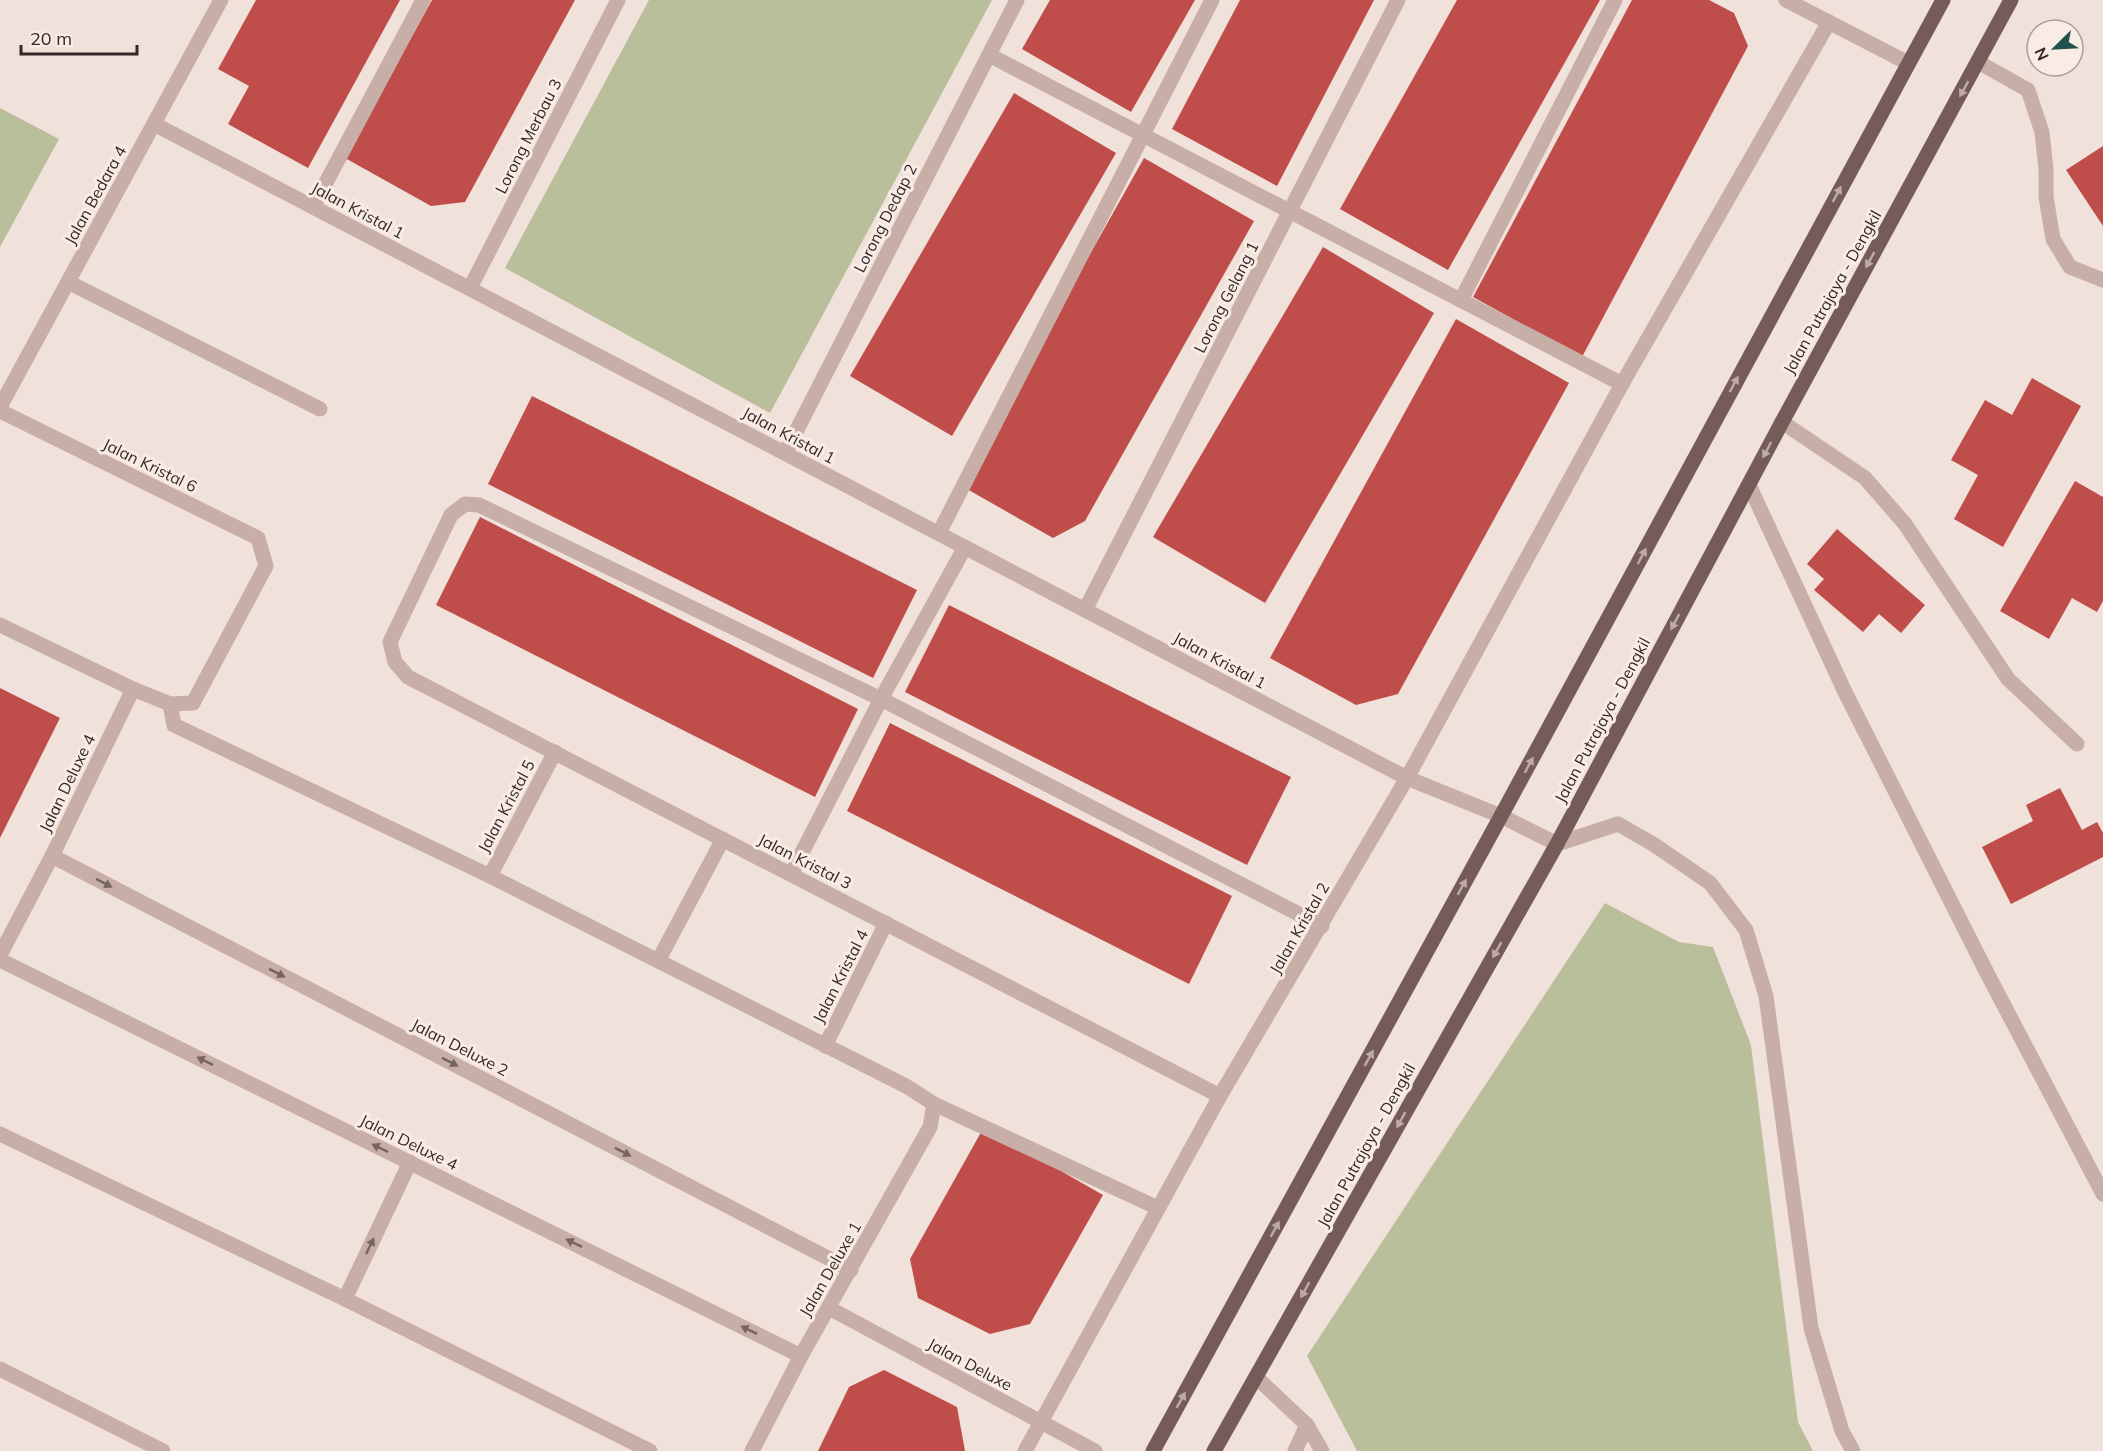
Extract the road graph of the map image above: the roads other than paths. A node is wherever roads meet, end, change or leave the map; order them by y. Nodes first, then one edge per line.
1 (221, 0) edge
2 (423, 0) edge
3 (618, 0) edge
4 (1017, 0) edge
5 (1212, 0) edge
6 (1398, 0) edge
7 (1615, 0) edge
8 (1786, 0) edge
9 (1943, 0) edge
10 (2011, 0) edge
11 (1829, 22) junction
12 (989, 55) junction
13 (1978, 62) junction
14 (1908, 63) junction
15 (154, 124) junction
16 (1143, 135) junction
17 (313, 207) junction
18 (1290, 212) junction
19 (2103, 280) edge
20 (68, 282) junction
21 (470, 288) junction
22 (1461, 300) junction
23 (1622, 384) junction
24 (0, 409) edge
25 (320, 409) dead end
26 (1782, 422) junction
27 (785, 453) junction
28 (1749, 484) junction
29 (939, 533) junction
30 (965, 547) junction
31 (1085, 610) junction
32 (0, 625) edge
33 (133, 689) junction
34 (881, 699) junction
35 (170, 704) junction
36 (2077, 744) dead end
37 (555, 752) junction
38 (1407, 778) junction
39 (1501, 816) junction
40 (723, 840) junction
41 (1557, 844) junction
42 (52, 856) junction
43 (791, 874) junction
44 (490, 876) junction
45 (886, 923) junction
46 (1322, 926) junction
47 (0, 955) edge
48 (0, 960) edge
49 (658, 962) junction
50 (825, 1046) junction
51 (1220, 1096) junction
52 (934, 1104) junction
53 (0, 1134) edge
54 (410, 1162) junction
55 (2103, 1194) edge
56 (1158, 1208) junction
57 (851, 1270) junction
58 (345, 1299) junction
59 (829, 1308) junction
60 (801, 1356) junction
61 (0, 1369) edge
62 (1256, 1377) junction
63 (1041, 1422) junction
64 (1307, 1425) junction
65 (163, 1451) edge
66 (650, 1451) edge
67 (752, 1451) edge
68 (1025, 1451) edge
69 (1095, 1451) edge
70 (1153, 1451) edge
71 (1214, 1451) edge
72 (1294, 1451) edge
73 (1322, 1451) edge
74 (1853, 1451) edge

1 - 15 street, Jalan Bedara 4
2 - 17 street
3 - 21 street, Lorong Merbau 3
4 - 12 street, Lorong Dedap 2
5 - 16 street
6 - 18 street, Lorong Gelang 1
7 - 22 street
8 - 11 street
9 - 14 main road
10 - 13 main road, Jalan Putrajaya - Dengkil
11 - 14 street
11 - 23 street, Jalan Kristal 2
12 - 16 street
12 - 27 street, Lorong Dedap 2
13 - 19 street
13 -> 26 main road, Jalan Putrajaya - Dengkil
39 -> 14 main road
15 - 17 street, Jalan Kristal 1
15 - 20 street, Jalan Bedara 4
16 - 18 street
16 - 29 street
17 - 21 street, Jalan Kristal 1
18 - 22 street
18 - 31 street, Lorong Gelang 1
20 - 24 street, Jalan Bedara 4
20 - 25 street
21 - 27 street, Jalan Kristal 1
22 - 23 street
23 - 38 street, Jalan Kristal 2
24 - 35 street, Jalan Kristal 6
26 -> 28 main road, Jalan Putrajaya - Dengkil
26 - 36 street
27 - 29 street, Jalan Kristal 1
28 -> 41 main road, Jalan Putrajaya - Dengkil
28 - 55 street
29 - 30 street, Jalan Kristal 1
30 - 31 street, Jalan Kristal 1
30 - 34 street
31 - 38 street, Jalan Kristal 1
32 - 33 street
33 - 35 street
33 - 42 street, Jalan Deluxe 4
34 - 37 street, Jalan Kristal 3
34 - 43 street
34 - 46 street
35 - 44 street
37 - 40 street, Jalan Kristal 3
37 - 44 street, Jalan Kristal 5
38 - 39 street, Jalan Kristal 1
38 - 46 street, Jalan Kristal 2
39 - 41 street, Jalan Kristal 1
70 -> 39 main road
40 - 43 street, Jalan Kristal 3
40 - 49 street
41 -> 62 main road, Jalan Putrajaya - Dengkil
41 - 74 street
42 - 47 street, Jalan Deluxe 4
42 -> 57 street, Jalan Deluxe 2
43 - 45 street, Jalan Kristal 3
44 - 49 street
45 - 50 street, Jalan Kristal 4
45 - 51 street, Jalan Kristal 3
46 - 51 street, Jalan Kristal 2
54 -> 48 street, Jalan Deluxe 4
49 - 50 street
50 - 52 street
51 - 56 street, Jalan Kristal 2
52 - 56 street
52 - 57 street, Jalan Deluxe 1
53 - 58 street
58 -> 54 street
60 -> 54 street, Jalan Deluxe 4
56 - 63 street, Jalan Kristal 2
57 - 59 street, Jalan Deluxe 1
58 - 66 street
59 - 60 street, Jalan Deluxe 1
59 - 63 street, Jalan Deluxe
60 - 67 street, Jalan Deluxe 1
61 - 65 street
62 - 64 street
62 - 71 main road, Jalan Putrajaya - Dengkil
63 - 68 street, Jalan Kristal 2
63 - 69 street, Jalan Deluxe
64 - 72 street
64 - 73 street

